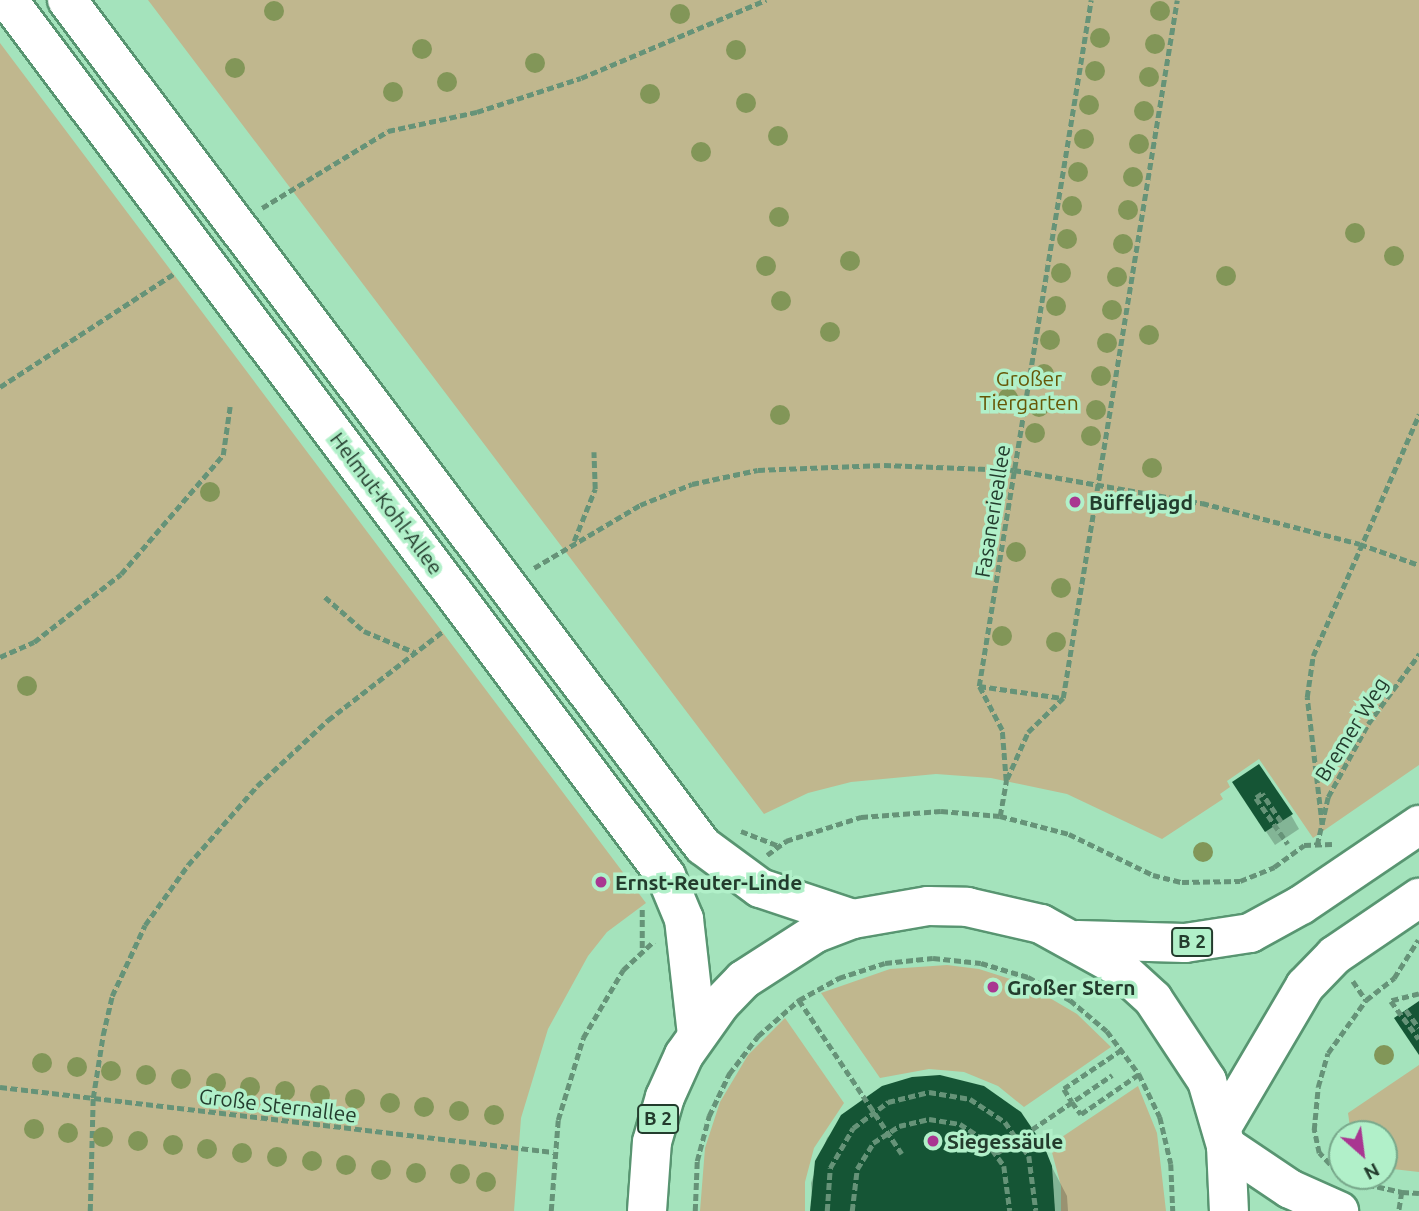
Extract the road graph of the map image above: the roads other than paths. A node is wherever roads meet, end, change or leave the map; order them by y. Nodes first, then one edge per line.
1 (8, 0) edge
2 (67, 0) edge
3 (1419, 825) edge
4 (1419, 898) edge
5 (853, 919) junction
6 (1076, 940) junction
7 (697, 1035) junction
8 (1224, 1137) junction
9 (647, 1211) edge
10 (1229, 1211) edge
11 (1339, 1211) edge

1 - 7 main road, Helmut-Kohl-Allee
2 - 5 main road
3 - 6 main road, B 2
4 - 8 main road
5 - 6 main road, B 2
5 - 7 main road, B 2
6 - 8 main road
7 - 9 main road, B 2
8 - 10 main road
8 - 11 main road

